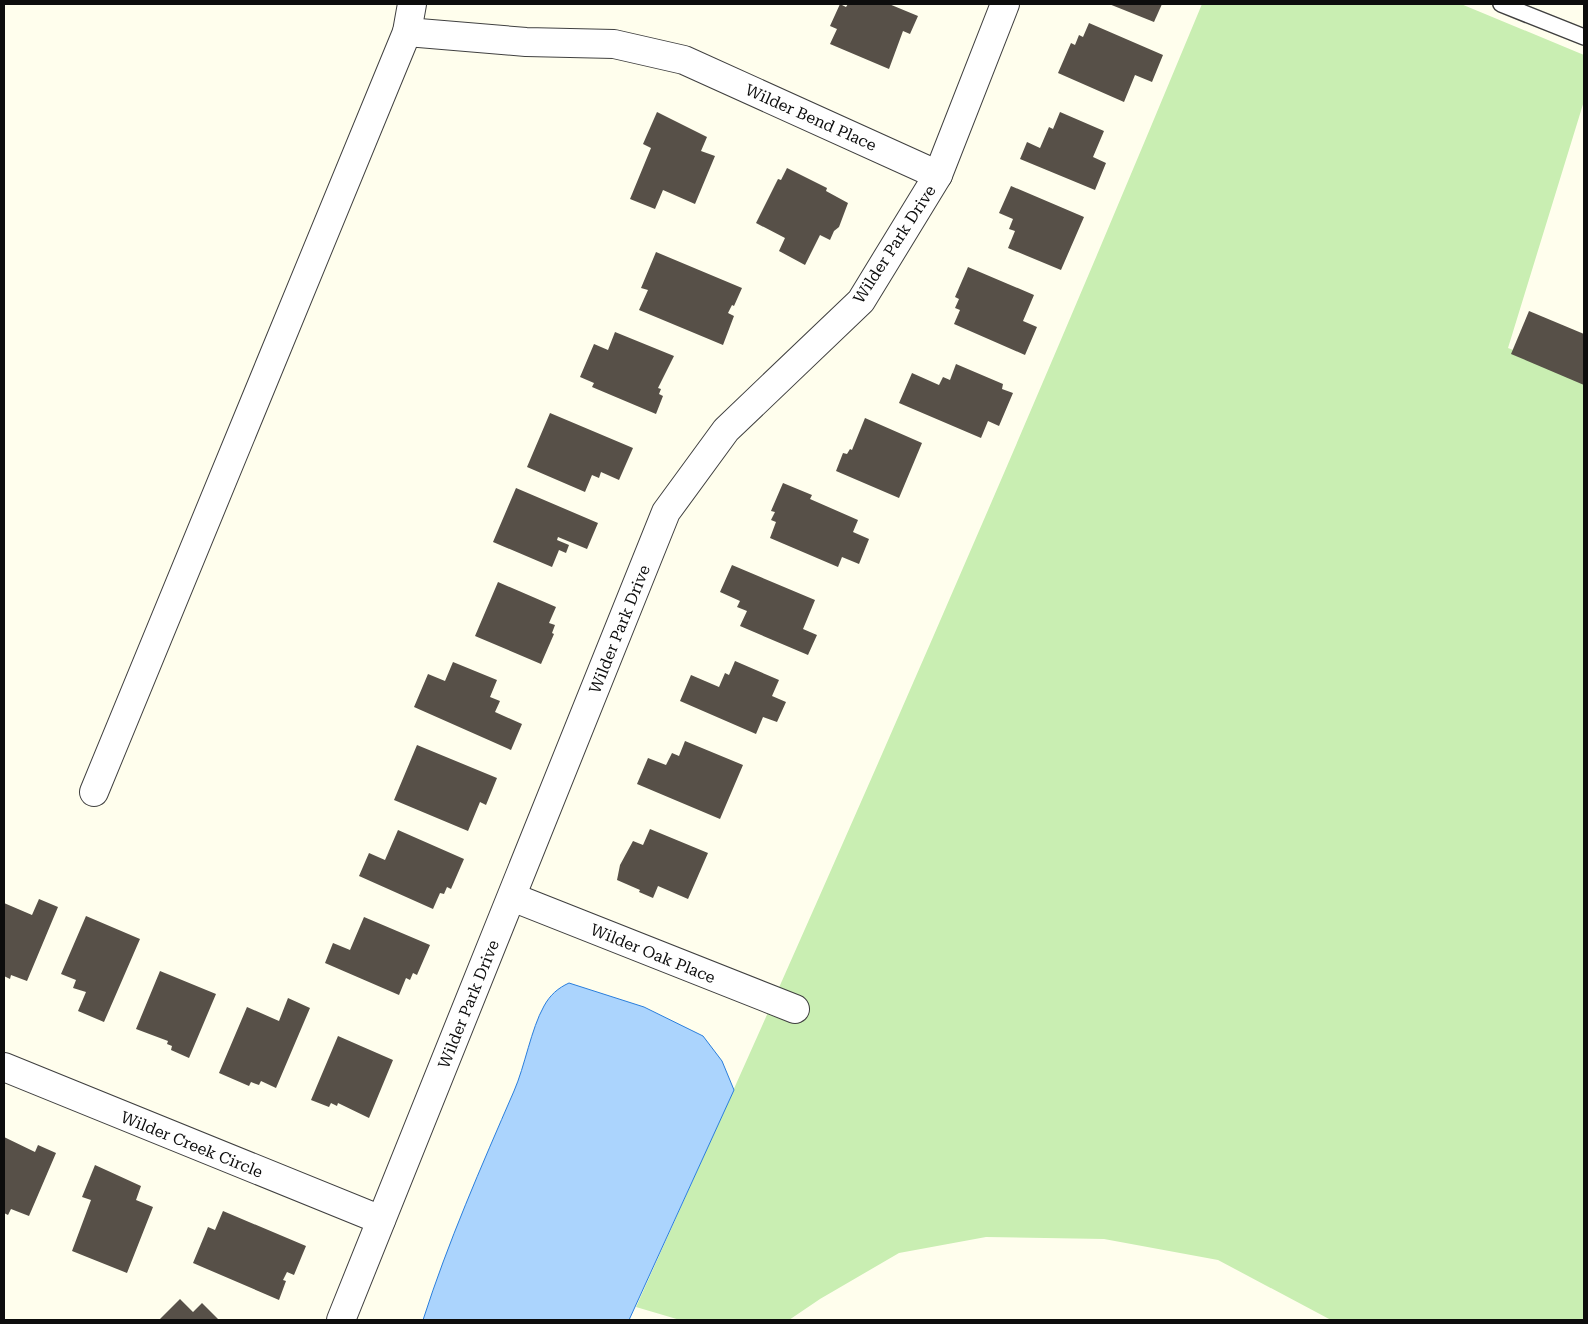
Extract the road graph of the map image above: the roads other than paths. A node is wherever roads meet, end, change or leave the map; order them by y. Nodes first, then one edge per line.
1 (412, 4) edge
2 (1005, 4) edge
3 (1501, 4) edge
4 (407, 32) junction
5 (1584, 37) edge
6 (938, 175) junction
7 (94, 792) dead end
8 (512, 897) junction
9 (795, 1009) dead end
10 (4, 1067) edge
11 (381, 1220) junction
12 (341, 1320) edge

1 - 4 street
2 - 6 street, Wilder Park Drive
3 - 5 lane
4 - 6 street, Wilder Bend Place
4 - 7 street
6 - 8 street, Wilder Park Drive
8 - 9 street, Wilder Oak Place
8 - 11 street, Wilder Park Drive
10 - 11 street, Wilder Creek Circle
11 - 12 street, Wilder Park Drive

